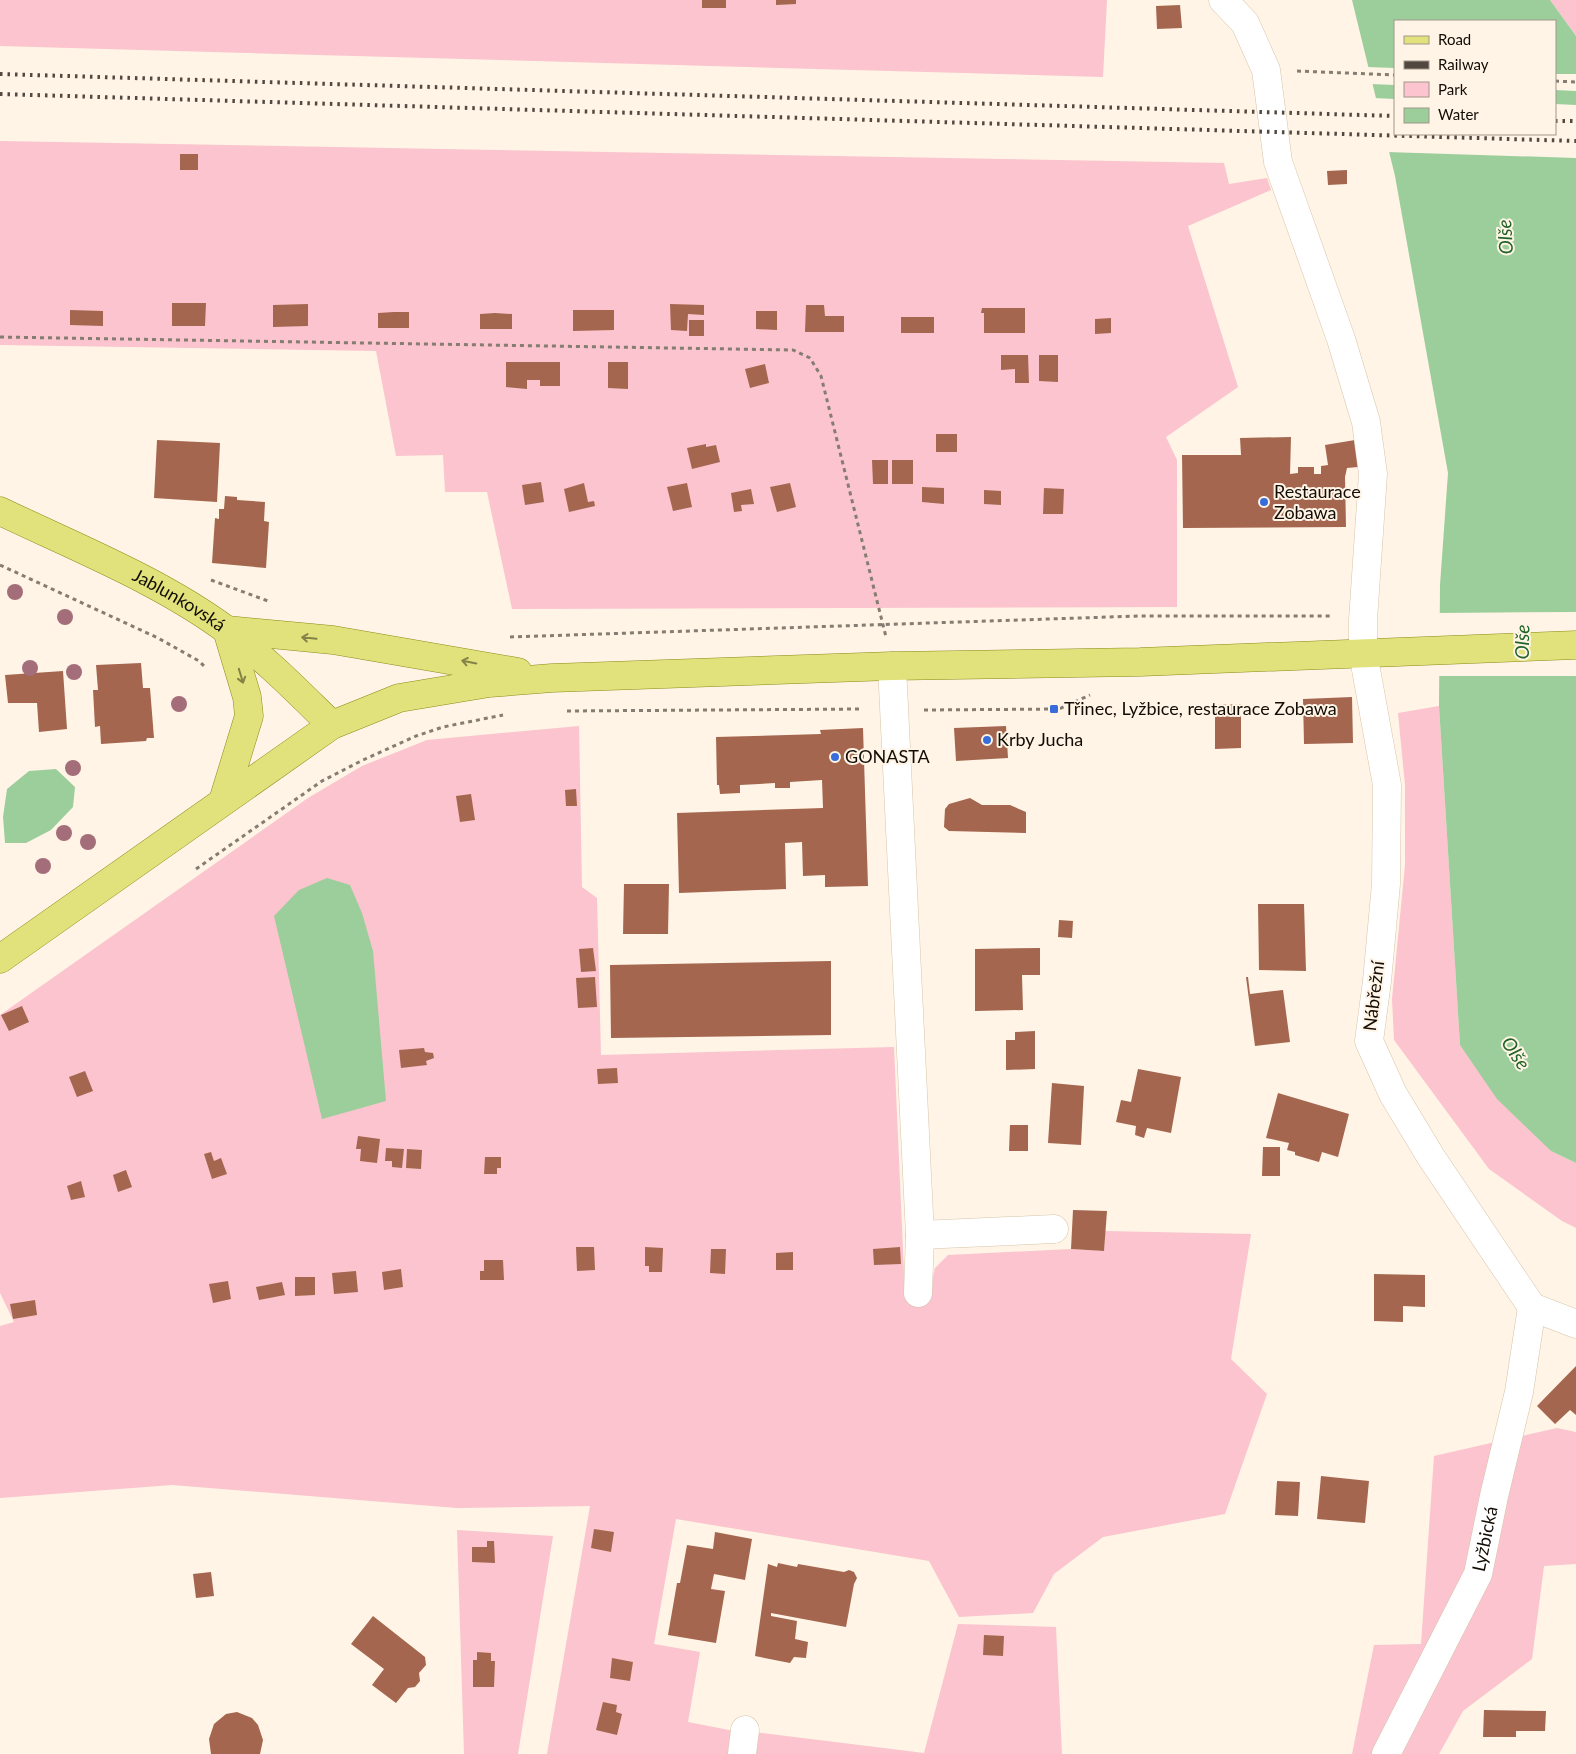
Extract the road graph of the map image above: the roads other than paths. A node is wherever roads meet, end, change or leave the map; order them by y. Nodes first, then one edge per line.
1 (1223, 0) edge
2 (0, 511) edge
3 (227, 630) junction
4 (1576, 646) edge
5 (1364, 653) junction
6 (892, 666) junction
7 (552, 678) junction
8 (332, 725) junction
9 (223, 801) junction
10 (0, 959) edge
11 (1054, 1229) dead end
12 (920, 1235) junction
13 (918, 1293) dead end
14 (1532, 1307) junction
15 (1576, 1324) edge
16 (1386, 1754) edge

1 - 5 street, Nábřežní
2 - 3 main road, Jablunkovská
7 -> 3 main road
3 - 8 main road, Jablunkovská
3 -> 9 main road
4 - 5 main road
5 - 6 main road
5 - 14 street, Nábřežní
6 - 7 main road
6 - 12 street
7 - 8 main road
8 - 9 main road
9 - 10 main road
11 - 12 street
12 - 13 street
14 - 15 street
14 - 16 street, Lyžbická

